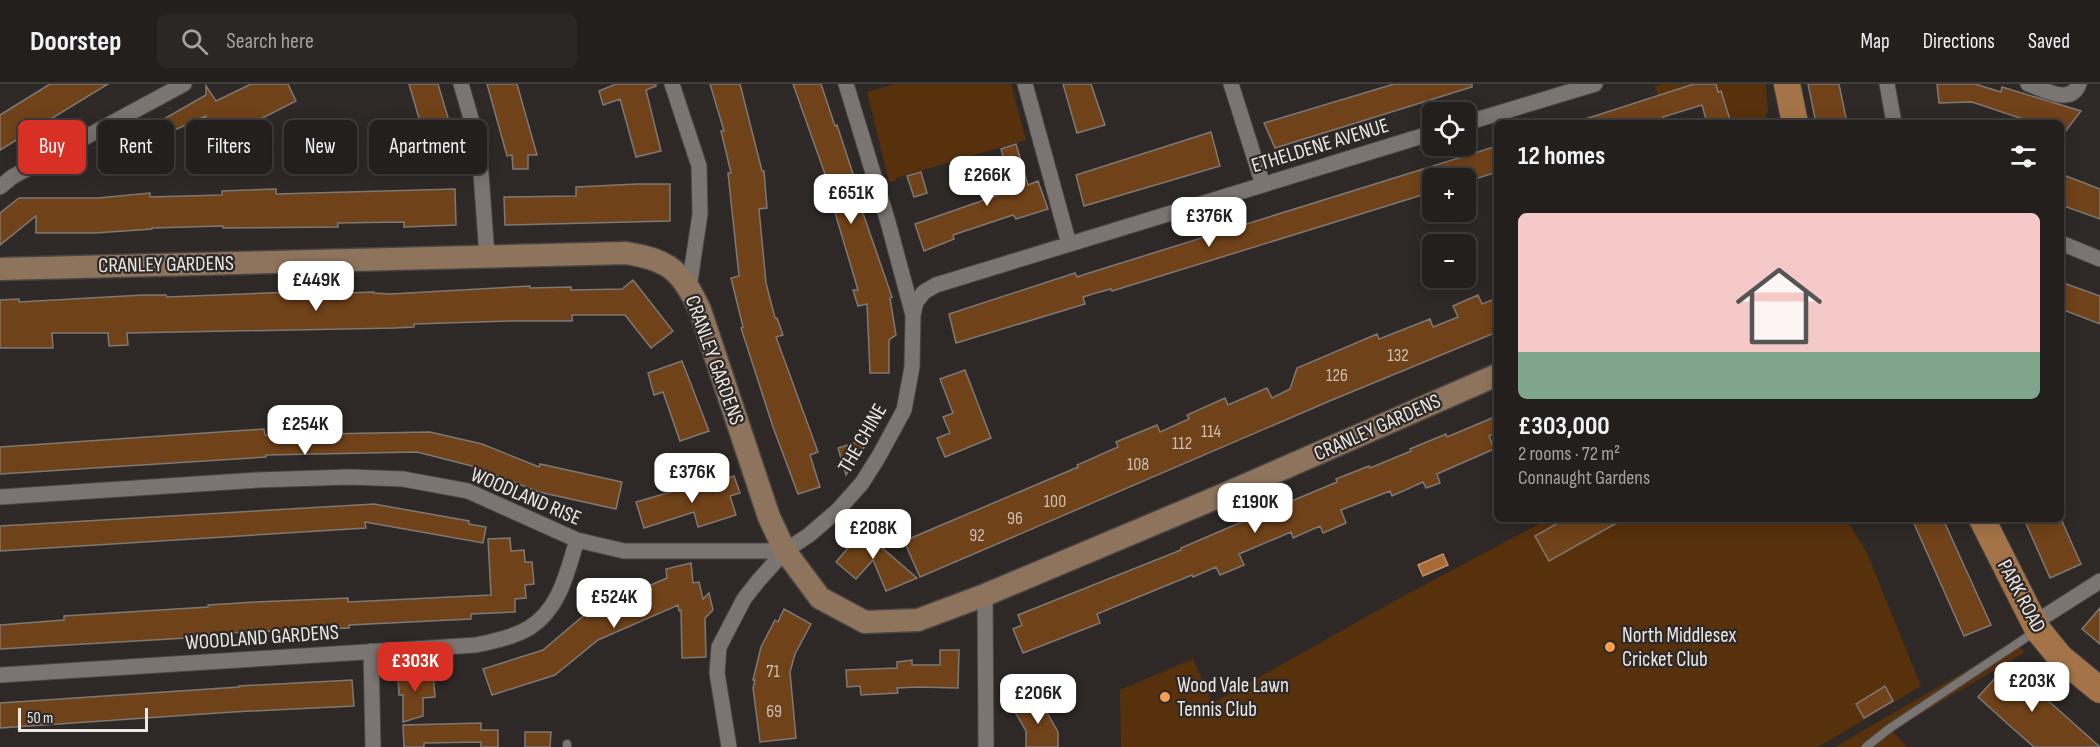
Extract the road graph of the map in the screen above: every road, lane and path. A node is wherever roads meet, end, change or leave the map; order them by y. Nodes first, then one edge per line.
1 (184, 84) edge
2 (461, 84) edge
3 (672, 84) edge
4 (846, 84) edge
5 (1025, 84) edge
6 (1231, 84) edge
7 (1595, 84) edge
8 (1787, 84) edge
9 (1887, 84) edge
10 (2028, 84) edge
11 (2079, 84) edge
12 (1476, 120) edge
13 (1794, 120) edge
14 (1893, 120) edge
15 (1422, 136) edge
16 (1263, 185) junction
17 (0, 187) edge
18 (1069, 244) junction
19 (2064, 244) edge
20 (487, 256) junction
21 (2100, 259) edge
22 (0, 269) edge
23 (689, 288) junction
24 (914, 308) junction
25 (1494, 376) edge
26 (0, 497) edge
27 (1984, 522) edge
28 (577, 540) junction
29 (785, 551) junction
30 (2100, 581) edge
31 (985, 595) junction
32 (2036, 627) junction
33 (371, 651) junction
34 (0, 675) edge
35 (2100, 690) edge
36 (373, 747) edge
37 (729, 747) edge
38 (986, 747) edge
39 (1866, 747) edge

1 - 17 street
2 - 20 street
3 - 23 street
4 - 24 street, THE CHINE
5 - 18 street
6 - 16 street
7 - 12 street
8 - 13 main road
9 - 14 street
10 - 11 street
15 - 16 street, ETHELDENE AVENUE
16 - 18 street, ETHELDENE AVENUE
18 - 24 street, ETHELDENE AVENUE
19 - 21 street
20 - 22 street, CRANLEY GARDENS
20 - 23 street, CRANLEY GARDENS
23 - 29 street, CRANLEY GARDENS
24 - 29 street, THE CHINE
25 - 31 street, CRANLEY GARDENS
26 - 28 street, WOODLAND RISE
27 - 32 main road, PARK ROAD
28 - 29 street, WOODLAND RISE
28 - 33 street, WOODLAND GARDENS
29 - 31 street, CRANLEY GARDENS
29 - 37 street, THE CHINE
30 - 32 street
31 - 38 street
32 - 35 main road, PARK ROAD
32 - 39 lane
33 - 34 street, WOODLAND GARDENS
33 - 36 street

